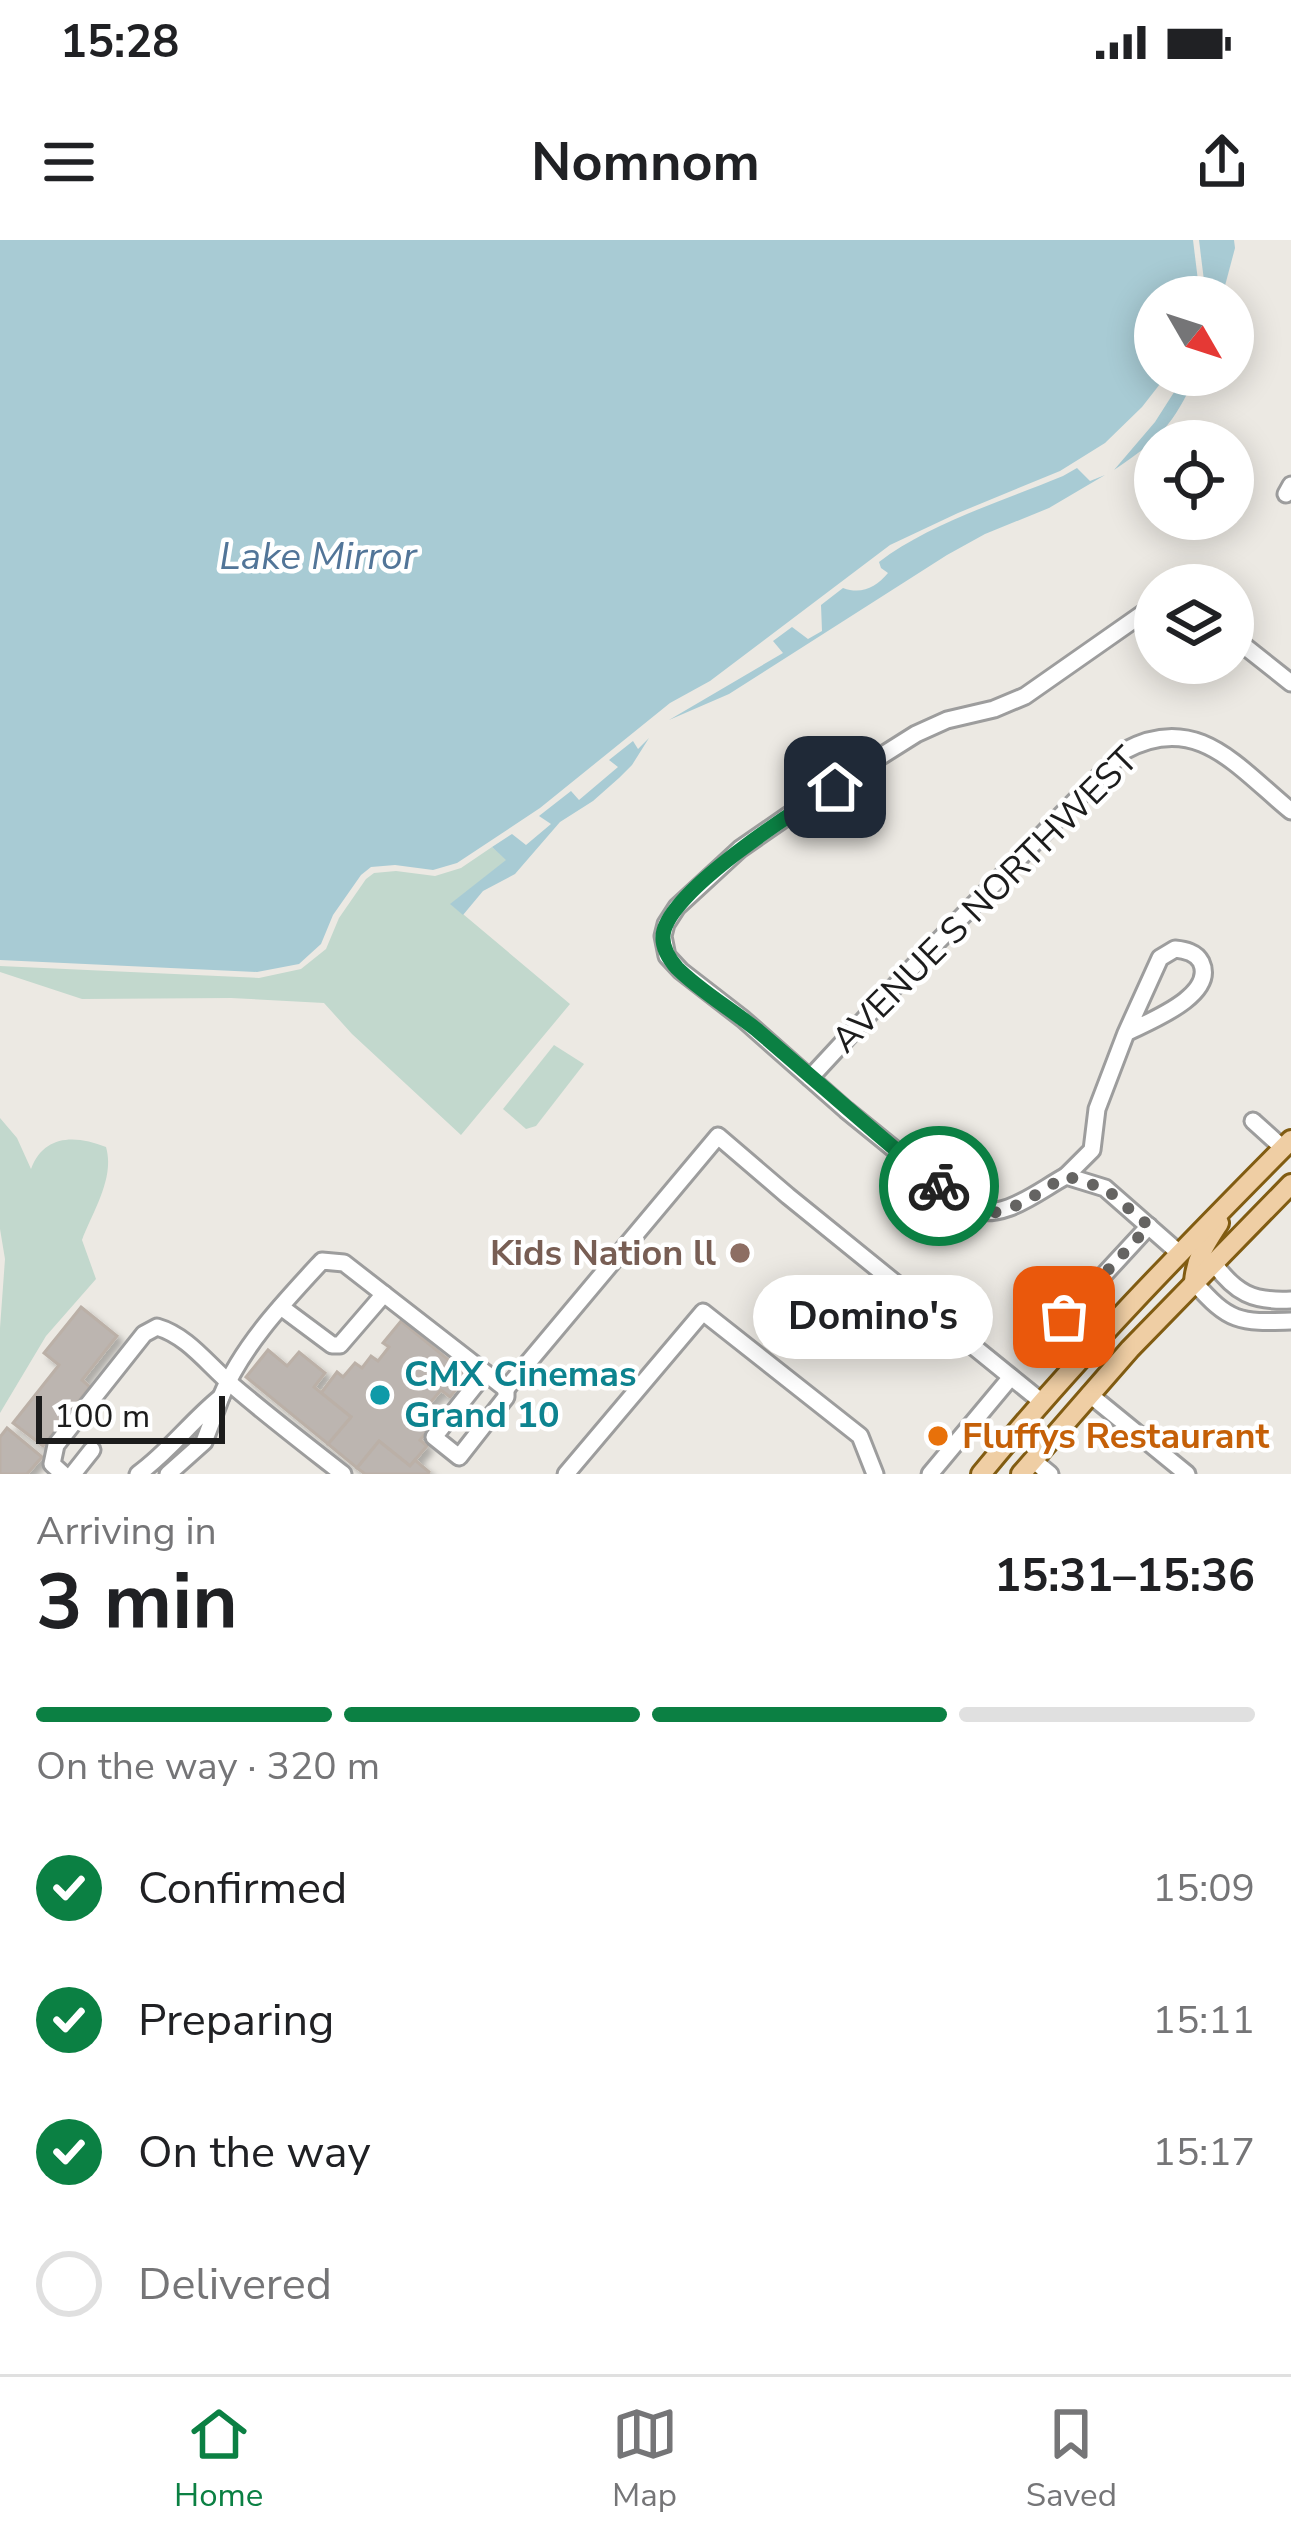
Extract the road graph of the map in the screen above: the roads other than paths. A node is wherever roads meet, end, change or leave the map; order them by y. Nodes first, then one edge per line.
1 (1134, 620) edge
2 (1254, 654) edge
3 (1291, 683) edge
4 (1291, 811) edge
5 (1126, 1033) junction
6 (810, 1078) junction
7 (1253, 1120) dead end
8 (1287, 1144) edge
9 (1092, 1150) junction
10 (1066, 1176) junction
11 (1291, 1184) edge
12 (1106, 1189) junction
13 (1242, 1189) junction
14 (1149, 1226) junction
15 (1178, 1252) junction
16 (1213, 1262) junction
17 (1194, 1282) junction
18 (384, 1294) junction
19 (1291, 1300) edge
20 (280, 1306) junction
21 (1064, 1317) dead end
22 (1161, 1317) junction
23 (1291, 1321) edge
24 (485, 1372) junction
25 (1011, 1377) junction
26 (506, 1389) junction
27 (224, 1390) junction
28 (1089, 1394) junction
29 (1042, 1402) junction
30 (92, 1450) dead end
31 (54, 1453) junction
32 (1027, 1467) edge
33 (150, 1471) edge
34 (1182, 1472) edge
35 (37, 1474) edge
36 (63, 1474) edge
37 (73, 1474) edge
38 (168, 1474) edge
39 (343, 1474) edge
40 (566, 1474) edge
41 (875, 1474) edge
42 (930, 1474) edge
43 (981, 1474) edge
44 (1050, 1474) edge

1 - 6 street
2 - 3 street
4 - 6 street, AVENUE S NORTHWEST
5 - 5 street
5 - 9 street
6 - 10 street
7 - 8 street
8 - 13 main road
9 - 10 street
9 - 12 street
10 - 12 street
11 - 16 main road
12 - 14 street
13 - 15 main road
13 - 17 main road
14 - 15 street
14 - 21 street
15 - 22 main road
15 - 29 main road
16 - 17 main road
16 - 19 street
17 - 22 main road
17 - 23 street
18 - 20 street
18 - 20 street
18 - 24 street
20 - 27 street
22 - 28 main road
24 - 26 street
24 - 26 street
25 - 26 street
25 - 29 street
25 - 42 street
27 - 31 street
27 - 33 street
27 - 38 street
27 - 39 street
28 - 32 main road
28 - 34 street
29 - 43 main road
30 - 37 street
31 - 35 street
31 - 36 street
32 - 44 street
40 - 41 street

